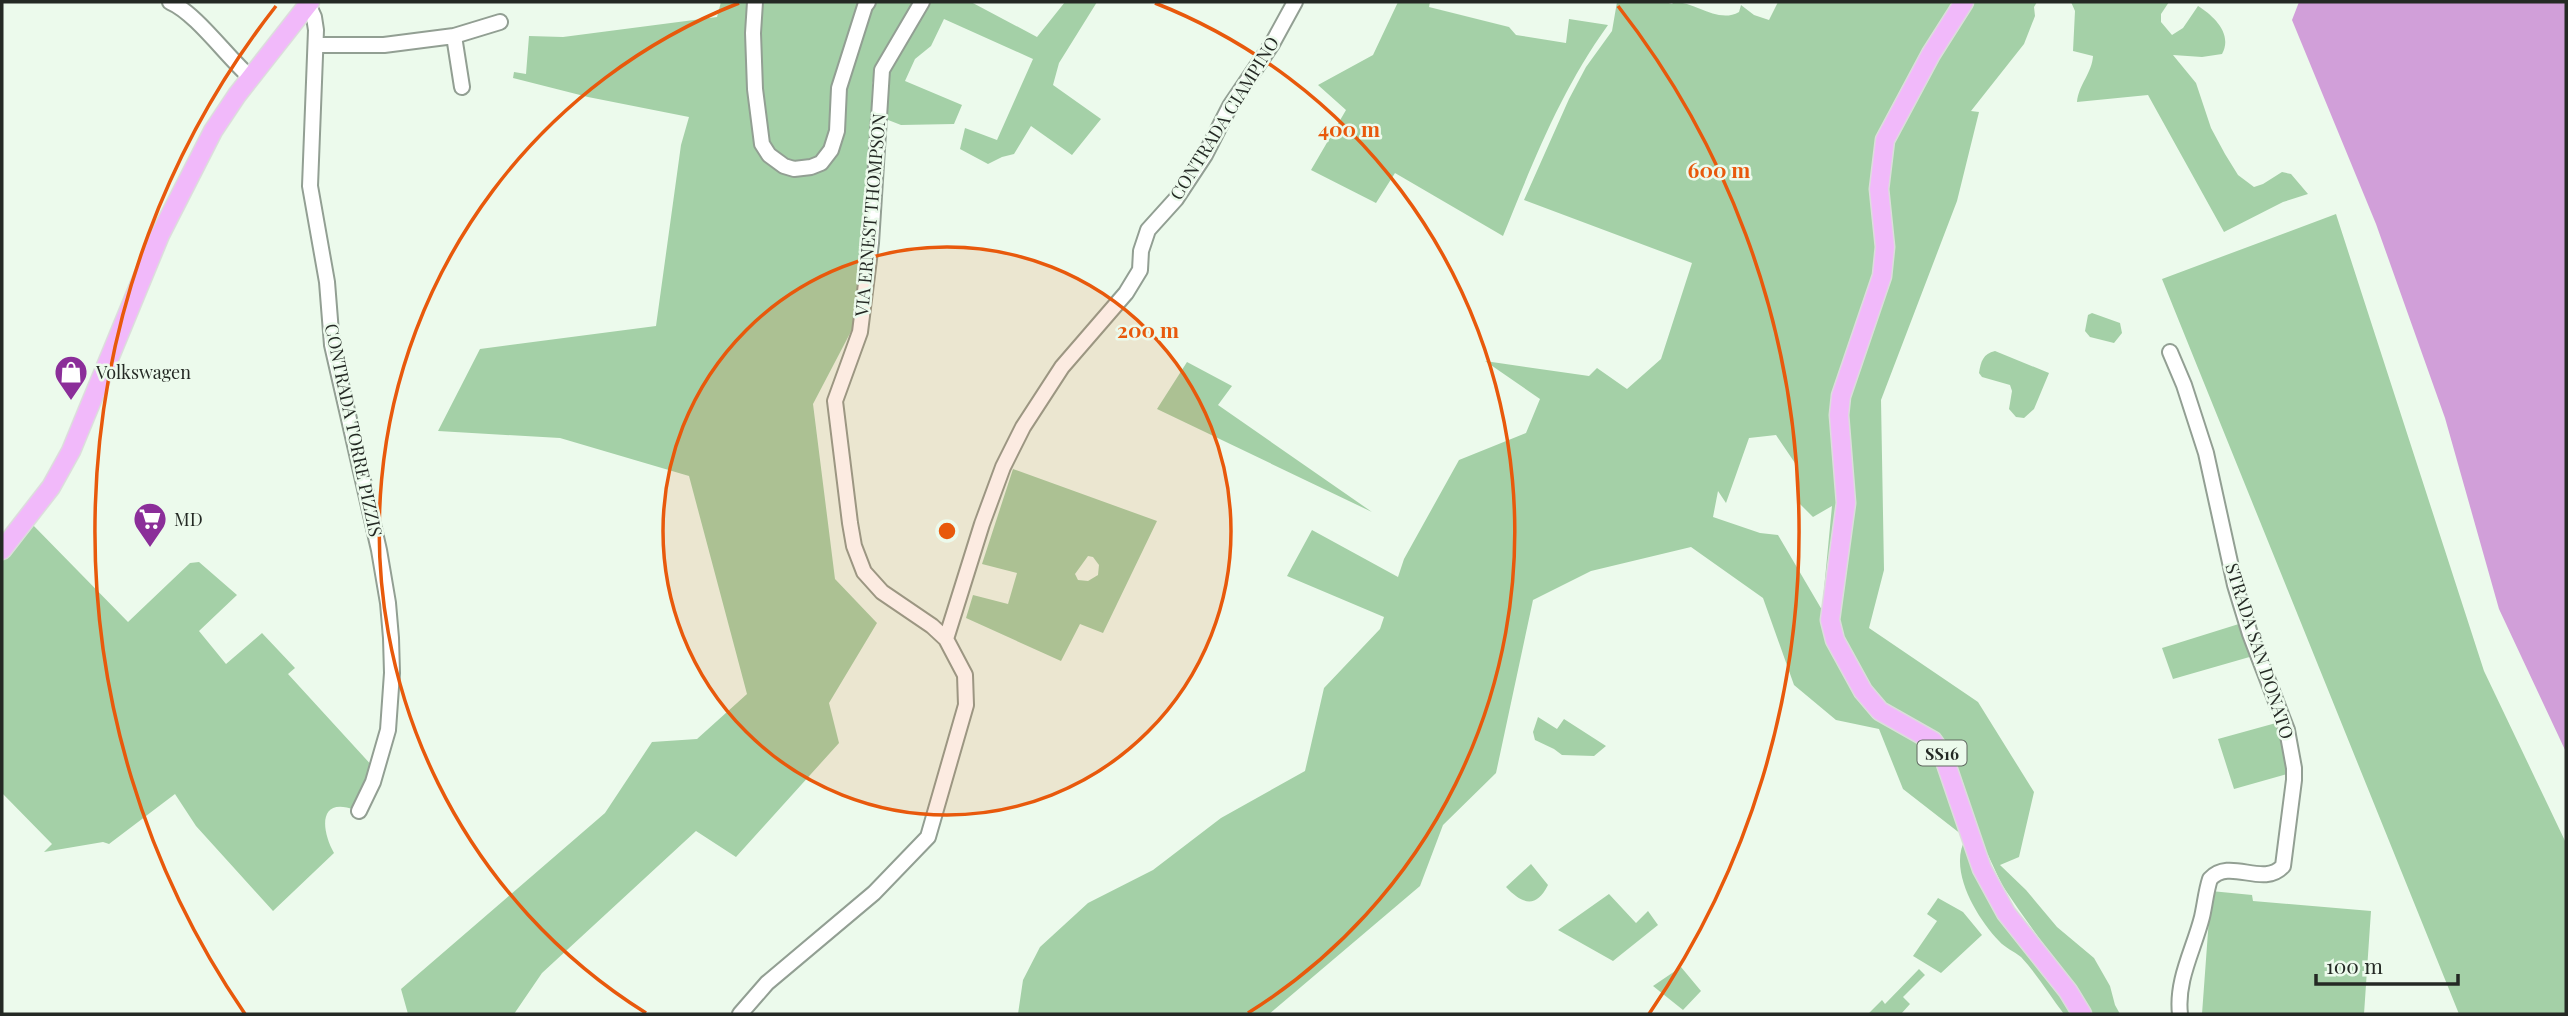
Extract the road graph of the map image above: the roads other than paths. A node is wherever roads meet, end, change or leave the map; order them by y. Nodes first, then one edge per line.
1 (170, 2) edge
2 (755, 2) edge
3 (869, 2) edge
4 (922, 2) edge
5 (1295, 2) edge
6 (1964, 2) edge
7 (309, 3) edge
8 (500, 22) dead end
9 (454, 36) junction
10 (316, 45) junction
11 (250, 77) junction
12 (462, 87) dead end
13 (2169, 352) dead end
14 (2, 550) edge
15 (946, 639) junction
16 (359, 811) dead end
17 (740, 1014) edge
18 (2082, 1014) edge
19 (2180, 1014) edge

1 - 11 street
2 - 3 street
4 - 15 street, VIA ERNEST THOMPSON
5 - 15 street, CONTRADA CIAMPINO
6 - 18 main road, SS16
7 - 10 street, CONTRADA TORRE PIZZIS
7 - 11 main road
8 - 9 street
9 - 10 street
9 - 12 street
10 - 16 street, CONTRADA TORRE PIZZIS
11 - 14 main road
13 - 19 street, STRADA SAN DONATO
15 - 17 street, VIA ERNEST THOMPSON

